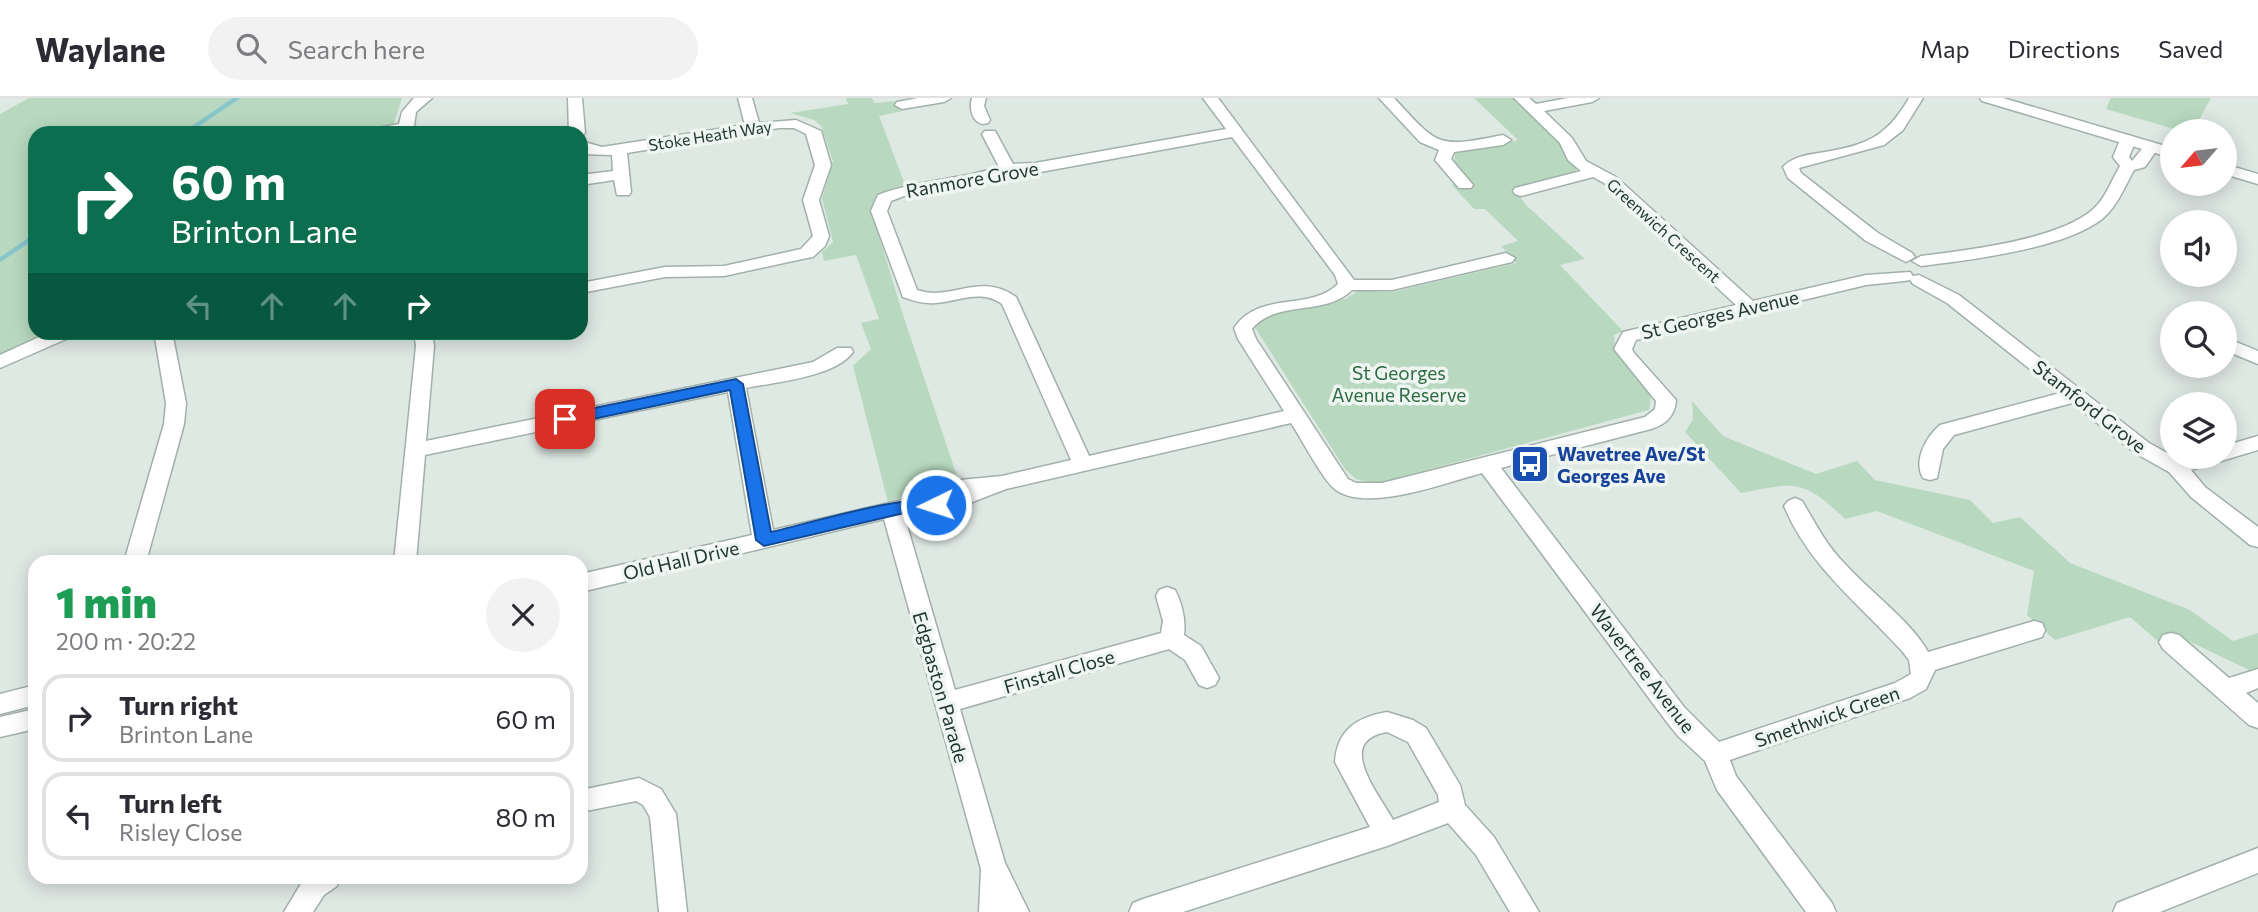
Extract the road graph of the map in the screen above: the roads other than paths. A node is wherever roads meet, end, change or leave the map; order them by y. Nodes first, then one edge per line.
1 (425, 98) edge
2 (575, 98) edge
3 (745, 98) edge
4 (943, 98) edge
5 (973, 98) edge
6 (979, 98) edge
7 (1210, 98) edge
8 (1386, 98) edge
9 (1592, 98) edge
10 (1916, 98) edge
11 (1987, 98) edge
12 (1527, 104) edge
13 (902, 105) dead end
14 (406, 126) edge
15 (577, 126) edge
16 (753, 128) junction
17 (1236, 132) junction
18 (1503, 140) dead end
19 (2128, 140) junction
20 (2151, 147) junction
21 (1447, 149) junction
22 (588, 150) edge
23 (619, 150) junction
24 (2160, 150) edge
25 (2128, 166) junction
26 (1008, 169) junction
27 (1593, 172) junction
28 (2237, 173) edge
29 (622, 174) junction
30 (588, 179) edge
31 (2258, 179) edge
32 (1465, 185) dead end
33 (1521, 191) dead end
34 (622, 192) dead end
35 (1506, 258) dead end
36 (1913, 269) junction
37 (1347, 285) junction
38 (588, 287) edge
39 (1749, 307) junction
40 (49, 340) edge
41 (164, 340) edge
42 (424, 340) edge
43 (2237, 349) edge
44 (844, 352) dead end
45 (2258, 358) edge
46 (0, 362) edge
47 (736, 384) junction
48 (2076, 395) junction
49 (1296, 415) junction
50 (2258, 443) edge
51 (2237, 449) edge
52 (417, 450) junction
53 (2160, 458) edge
54 (1486, 463) junction
55 (1083, 465) junction
56 (2178, 469) edge
57 (1930, 473) dead end
58 (1795, 506) dead end
59 (898, 508) junction
60 (2258, 539) edge
61 (764, 540) junction
62 (137, 555) edge
63 (407, 555) edge
64 (588, 581) edge
65 (1167, 596) dead end
66 (2034, 630) dead end
67 (1172, 639) junction
68 (2171, 642) dead end
69 (1922, 662) junction
70 (1207, 678) dead end
71 (2257, 678) edge
72 (2226, 690) junction
73 (28, 697) edge
74 (945, 703) junction
75 (0, 704) edge
76 (2258, 718) edge
77 (28, 721) edge
78 (0, 727) edge
79 (1715, 754) junction
80 (588, 800) edge
81 (1452, 809) junction
82 (1387, 834) junction
83 (2257, 862) edge
84 (992, 865) junction
85 (316, 884) edge
86 (1821, 911) edge
87 (298, 912) edge
88 (673, 912) edge
89 (993, 912) edge
90 (1015, 912) edge
91 (1143, 912) edge
92 (1525, 912) edge
93 (2126, 912) edge

1 - 14 street
2 - 15 street
3 - 16 street
4 - 13 street
5 - 6 street
6 - 26 street
7 - 17 street
8 - 21 street
9 - 12 street
10 - 36 street, Stamford Grove
11 - 19 street
12 - 27 street, Greenwich Crescent
16 - 23 street, Stoke Heath Way
16 - 38 street, Stoke Heath Way
17 - 26 street, Ranmore Grove
17 - 37 street
18 - 21 street
19 - 20 street
19 - 25 street, St Georges Avenue
20 - 24 street
20 - 25 street, St Georges Avenue
21 - 32 street
22 - 23 street, Stoke Heath Way
23 - 29 street
25 - 36 street, St Georges Avenue
26 - 55 street, Ranmore Grove
27 - 33 street
27 - 39 street, Greenwich Crescent
28 - 31 street
29 - 30 street
29 - 34 street
35 - 37 street, St Georges Avenue
36 - 39 street, St Georges Avenue
36 - 48 street, Stamford Grove
37 - 49 street, St Georges Avenue
39 - 54 street, St Georges Avenue
40 - 46 street
41 - 62 street
42 - 52 street
43 - 45 street
44 - 47 street
47 - 52 street
47 - 61 street
48 - 53 street, Stamford Grove
48 - 57 street
49 - 54 street, St Georges Avenue
49 - 55 street, Old Hall Drive
50 - 51 street
52 - 63 street
54 - 79 street, Wavertree Avenue
55 - 59 street, Old Hall Drive
56 - 60 street, Stamford Grove
58 - 69 street
59 - 61 street, Old Hall Drive
59 - 74 street, Edgbaston Parade
61 - 64 street, Old Hall Drive
65 - 67 street
66 - 69 street
67 - 70 street
67 - 74 street, Finstall Close
68 - 72 street
69 - 79 street, Smethwick Green
71 - 72 street
72 - 76 street
73 - 75 street
74 - 84 street, Edgbaston Parade
77 - 78 street
79 - 86 street, Wavertree Avenue
80 - 88 street
81 - 82 street
81 - 82 street
81 - 92 street
82 - 91 street
83 - 93 street
84 - 89 street, Edgbaston Parade
84 - 90 street, Edgbaston Parade
85 - 87 street

